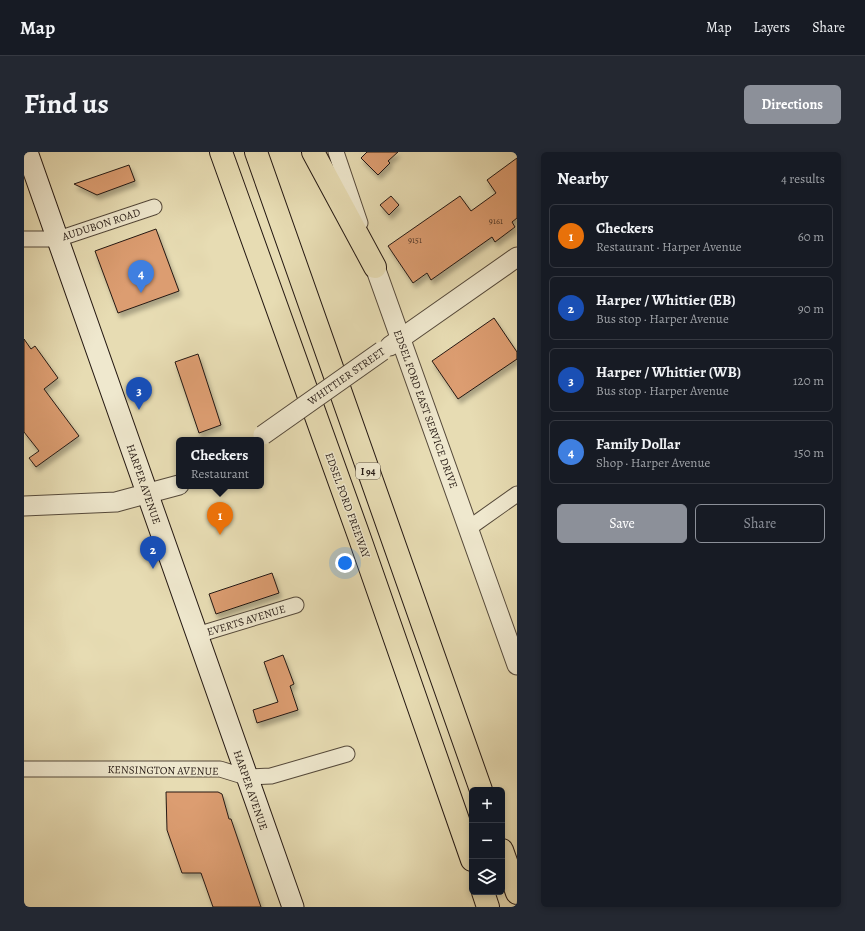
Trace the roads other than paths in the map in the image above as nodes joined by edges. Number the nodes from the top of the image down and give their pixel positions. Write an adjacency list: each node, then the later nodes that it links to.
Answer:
1 (27, 152): 8 (main road, HARPER AVENUE)
2 (221, 152): 25 (highway, EDSEL FORD FREEWAY / I 94)
3 (256, 152): 24 (highway, I 94)
4 (313, 152): 10 (highway)
5 (336, 152): 10 (street, EDSEL FORD EAST SERVICE DRIVE)
6 (154, 207): 8 (street, AUDUBON ROAD)
7 (24, 239): 8 (street, AUDUBON ROAD)
8 (58, 239): 14 (main road, HARPER AVENUE)
9 (517, 257): 11 (street, WHITTIER STREET)
10 (375, 267): 11 (street, EDSEL FORD EAST SERVICE DRIVE)
11 (400, 339): 12 (street, WHITTIER STREET, bridge); 17 (street, EDSEL FORD EAST SERVICE DRIVE)
12 (259, 437)
13 (176, 486): 14 (street)
14 (148, 493): 16 (street); 19 (main road, HARPER AVENUE)
15 (517, 494): 17 (street)
16 (24, 506)
17 (469, 528): 20 (street, EDSEL FORD EAST SERVICE DRIVE)
18 (296, 605): 19 (street, EVERTS AVENUE)
19 (197, 635): 23 (main road, HARPER AVENUE)
20 (517, 664)
21 (347, 754): 23 (street, KENSINGTON AVENUE)
22 (24, 769): 23 (street, KENSINGTON AVENUE)
23 (246, 776): 29 (main road, HARPER AVENUE)
24 (480, 787)
25 (472, 859)
26 (505, 859): 27 (highway)
27 (517, 893)
28 (484, 895): 30 (highway)
29 (293, 907)
30 (488, 907)

